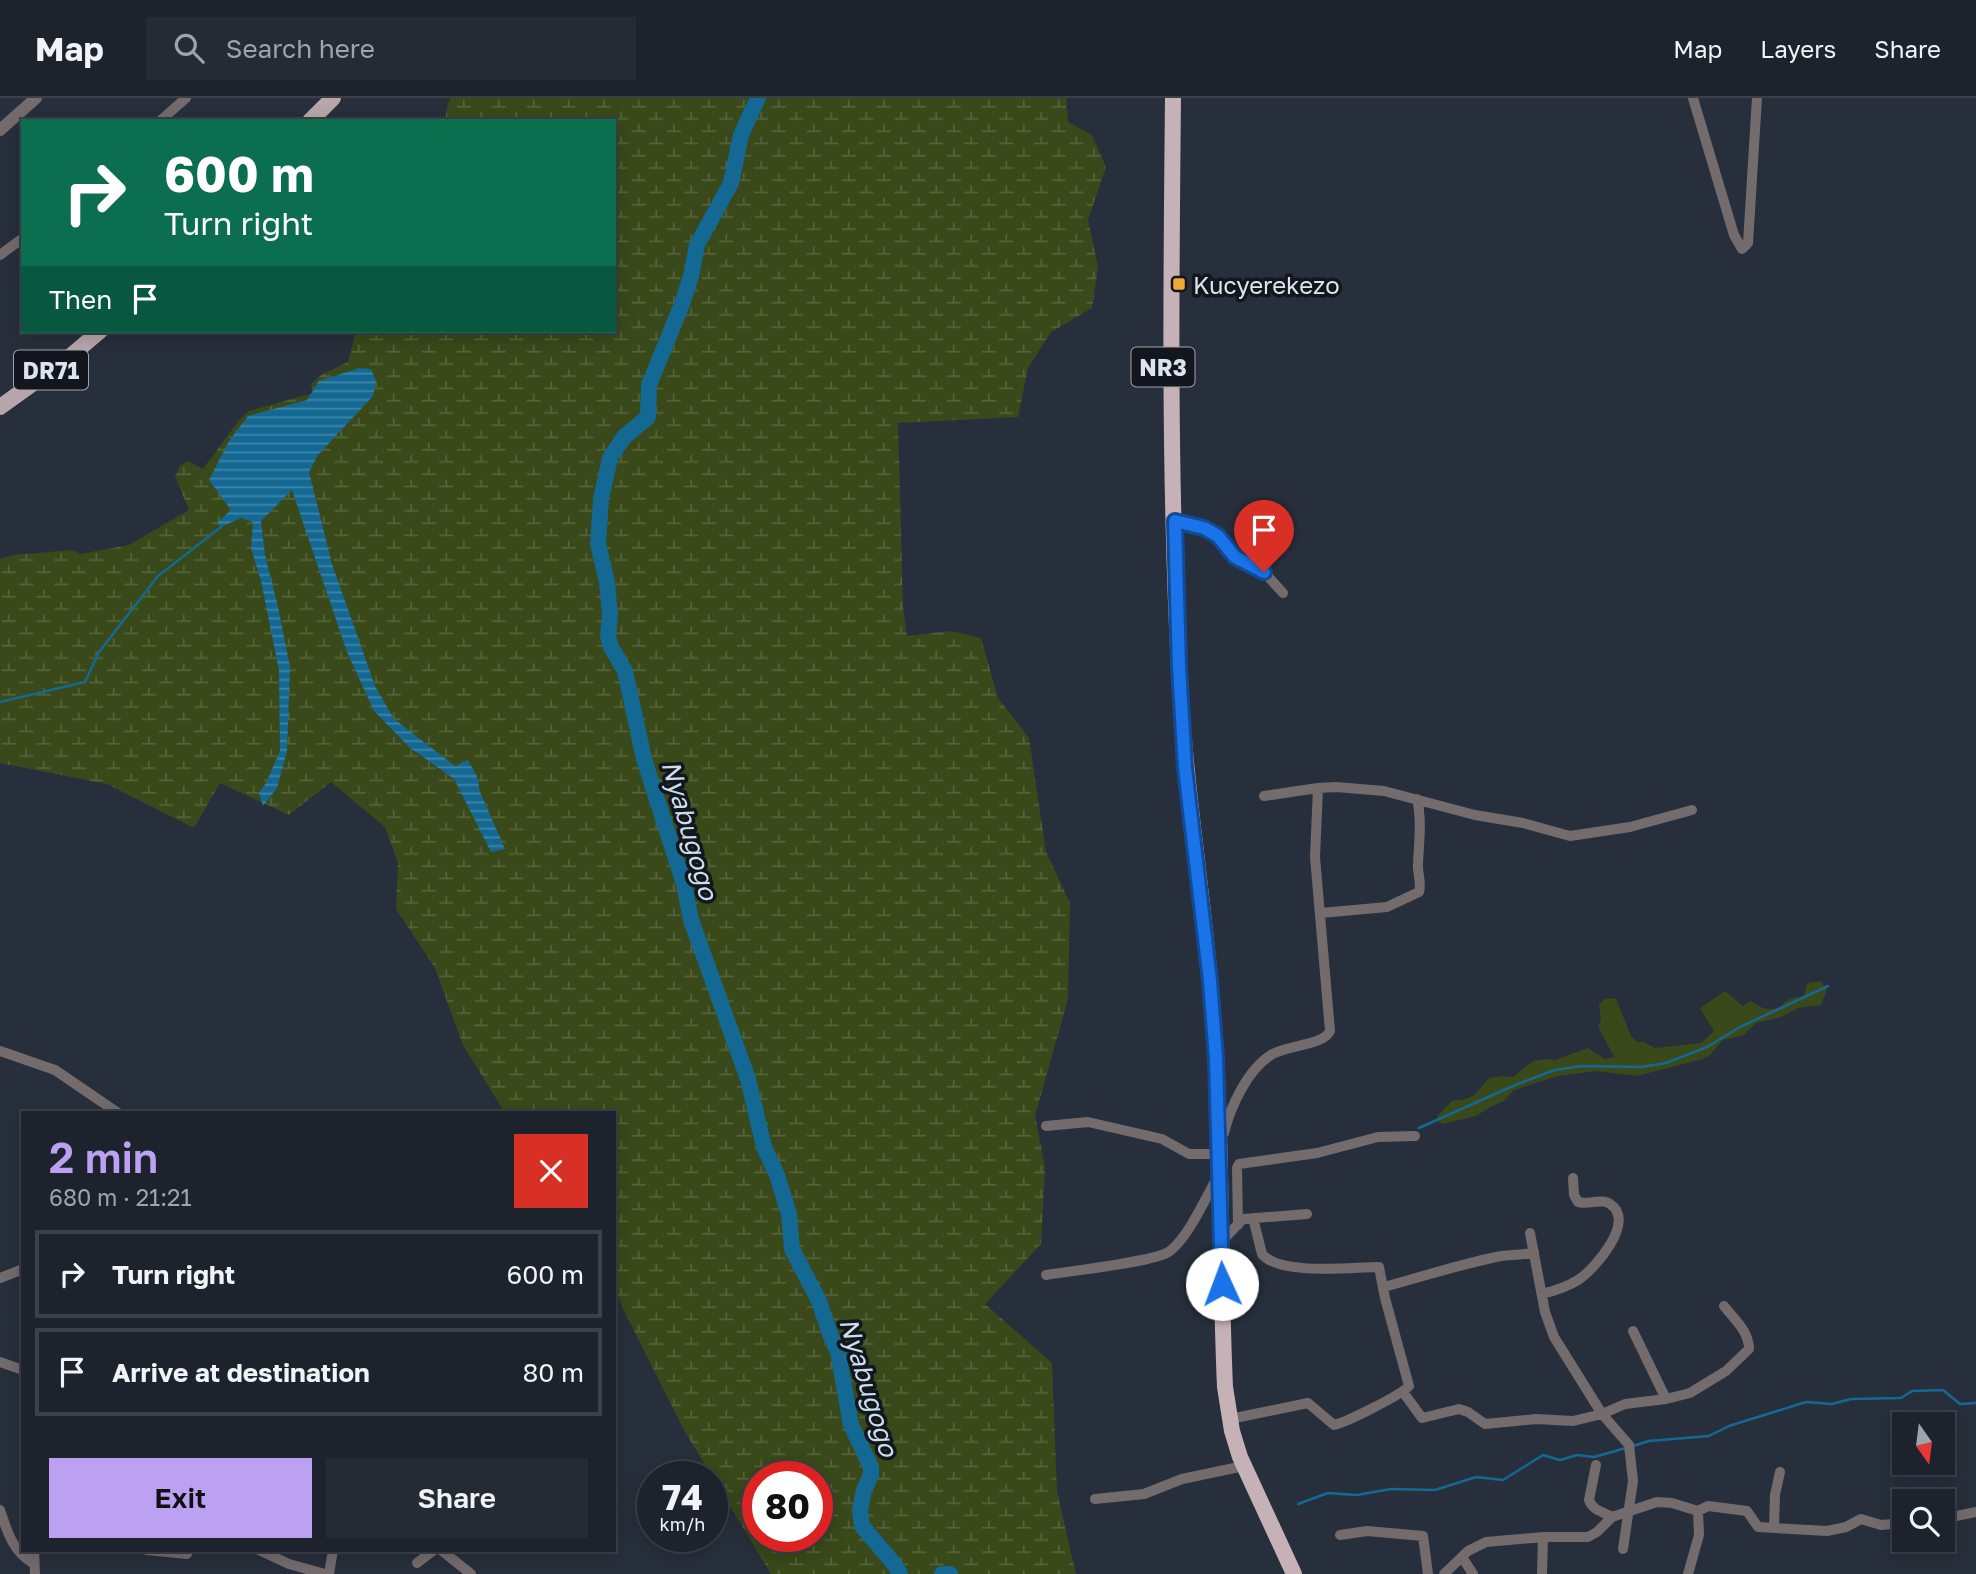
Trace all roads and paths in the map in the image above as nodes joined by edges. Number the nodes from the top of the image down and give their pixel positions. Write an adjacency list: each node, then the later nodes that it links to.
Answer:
1 (36, 98): 10 (street)
2 (186, 98): 8 (street)
3 (333, 98): 9 (main road)
4 (1165, 98): 17 (highway, NR3)
5 (1173, 98): 15 (highway, NR3)
6 (1693, 98): 7 (street)
7 (1757, 98)
8 (162, 119)
9 (312, 119)
10 (0, 130)
11 (21, 239): 12 (street)
12 (0, 255)
13 (98, 333): 14 (main road, DR71)
14 (0, 407)
15 (1175, 521): 16 (street); 17 (highway, NR3)
16 (1283, 593)
17 (1178, 636): 27 (highway, NR3)
18 (1318, 788): 19 (street); 20 (street); 22 (street)
19 (1264, 796)
20 (1417, 799): 21 (street); 22 (street)
21 (1692, 810)
22 (1321, 913): 27 (street)
23 (0, 1051): 24 (street)
24 (115, 1111)
25 (1046, 1126): 27 (street)
26 (1415, 1136): 32 (street)
27 (1218, 1154): 28 (highway, NR3)
28 (1219, 1174): 34 (highway, NR3); 37 (street)
29 (1573, 1178): 40 (street)
30 (1307, 1214): 31 (street)
31 (1253, 1218): 32 (street); 39 (street)
32 (1238, 1225): 34 (street)
33 (1530, 1233): 35 (street)
34 (1221, 1242): 48 (highway, NR3)
35 (1534, 1252): 39 (street); 40 (street)
36 (21, 1270): 38 (street)
37 (1046, 1275)
38 (0, 1278)
39 (1384, 1287): 45 (street)
40 (1542, 1294): 47 (street)
41 (1724, 1307): 46 (street)
42 (1633, 1331): 46 (street)
43 (0, 1363): 44 (street)
44 (21, 1369)
45 (1404, 1392): 47 (street); 48 (street)
46 (1665, 1399): 47 (street)
47 (1602, 1414): 55 (street)
48 (1230, 1419): 50 (highway, NR3)
49 (1596, 1465): 58 (street)
50 (1244, 1466): 52 (street); 75 (highway, NR3)
51 (1780, 1472): 60 (street)
52 (1095, 1499)
53 (0, 1510): 72 (street)
54 (1698, 1511): 55 (street); 60 (street); 80 (street)
55 (1628, 1512): 58 (street); 63 (street)
56 (1976, 1512): 57 (street)
57 (1955, 1516)
58 (1612, 1517): 62 (street)
59 (1892, 1524): 60 (street)
60 (1774, 1527)
61 (1340, 1535): 76 (street)
62 (1543, 1537): 70 (street); 79 (street)
63 (1623, 1549)
64 (167, 1552): 69 (street)
65 (263, 1552): 73 (street)
66 (332, 1552): 73 (street)
67 (431, 1552): 71 (street)
68 (444, 1552): 74 (street)
69 (187, 1554)
70 (1462, 1557): 77 (street); 78 (street)
71 (417, 1563)
72 (34, 1569)
73 (327, 1574)
74 (471, 1574)
75 (1294, 1574)
76 (1429, 1574)
77 (1444, 1574)
78 (1473, 1574)
79 (1542, 1574)
80 (1688, 1574)

